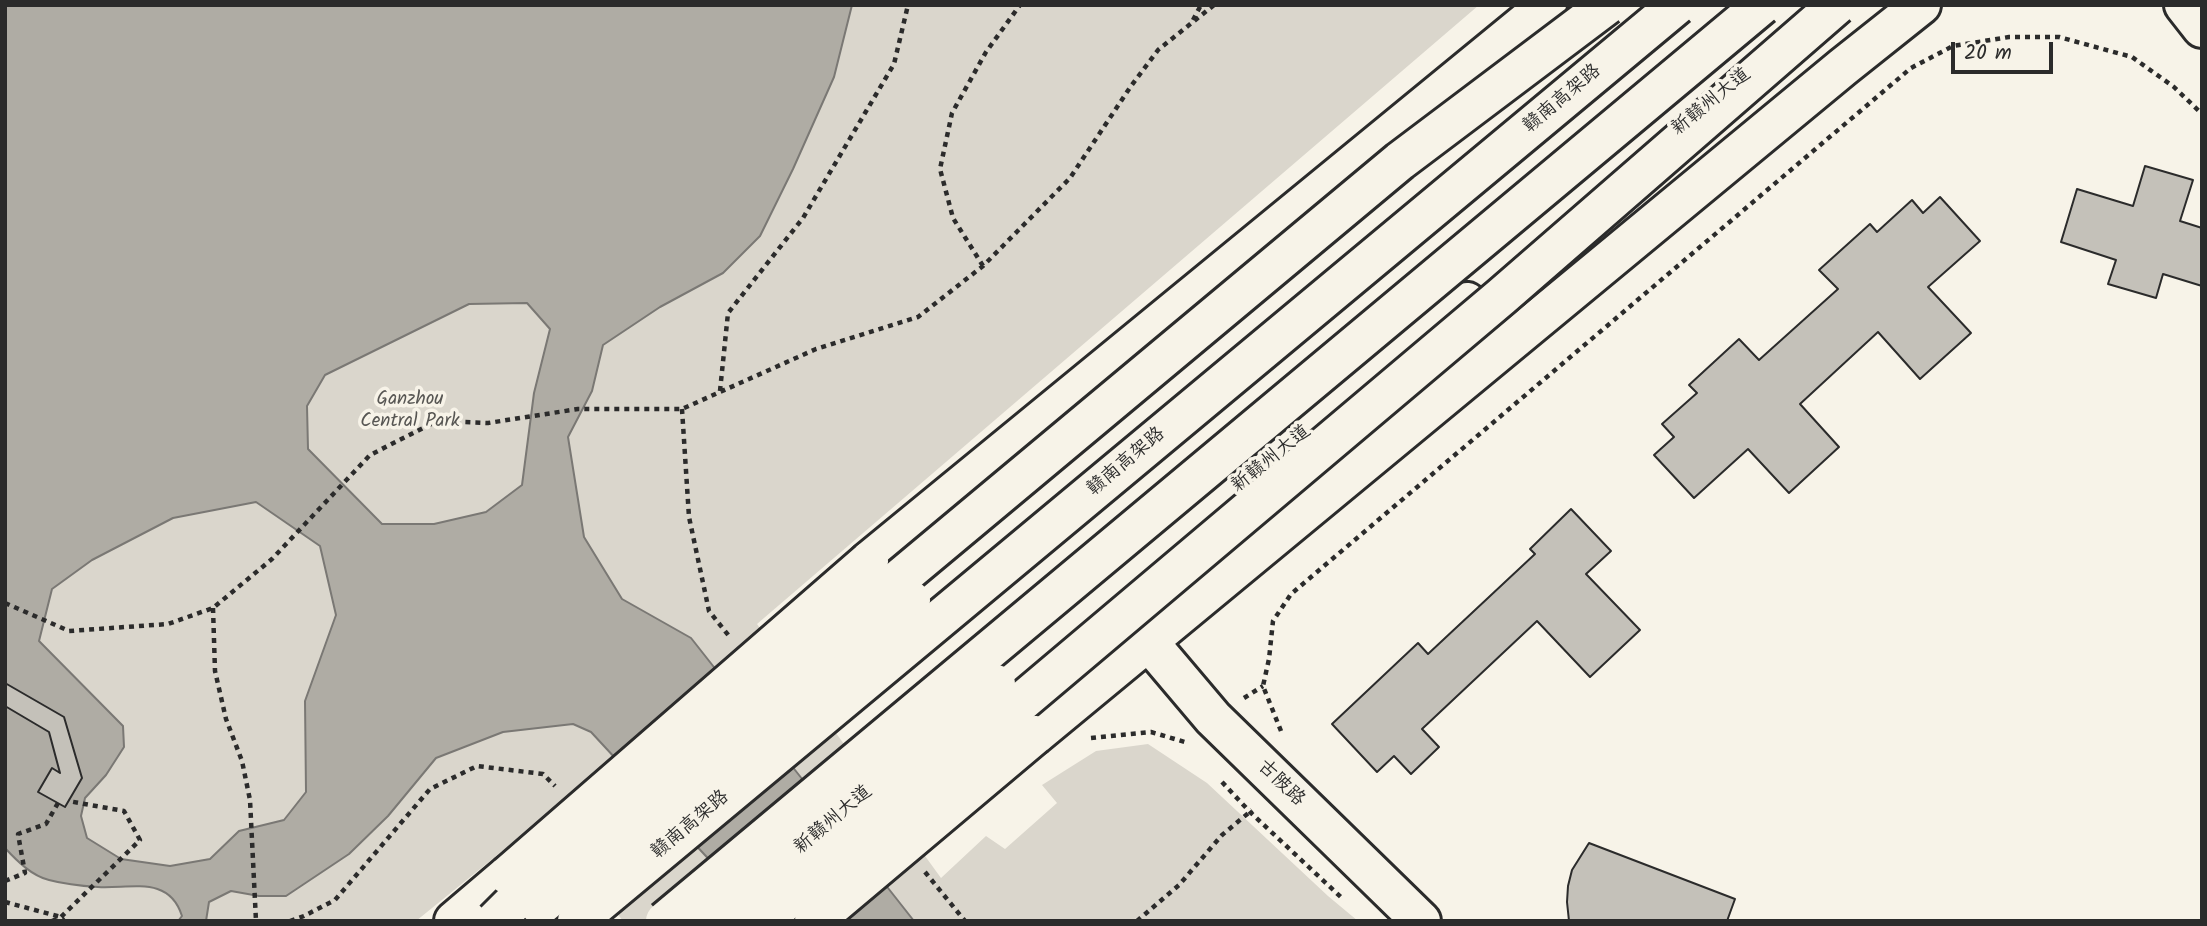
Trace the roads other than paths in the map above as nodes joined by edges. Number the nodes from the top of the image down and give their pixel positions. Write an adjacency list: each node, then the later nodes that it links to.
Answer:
1 (1547, 5): 12 (main road, bridge)
2 (1607, 5): 13 (main road, bridge)
3 (1626, 5): 11 (main road, bridge)
4 (1677, 5): 14 (main road, 赣南高架路, bridge)
5 (1762, 5): 15 (main road, bridge)
6 (1835, 5): 16 (main road, 新赣州大道, bridge); 17 (main road, bridge)
7 (1921, 5): 10 (main road)
8 (2184, 5): 9 (main road)
9 (2202, 27)
10 (1147, 640): 18 (main road, bridge); 19 (main road, 古陂路)
11 (531, 913)
12 (454, 921)
13 (495, 921)
14 (577, 921)
15 (665, 921)
16 (715, 921)
17 (762, 921)
18 (814, 921)
19 (1421, 921)

